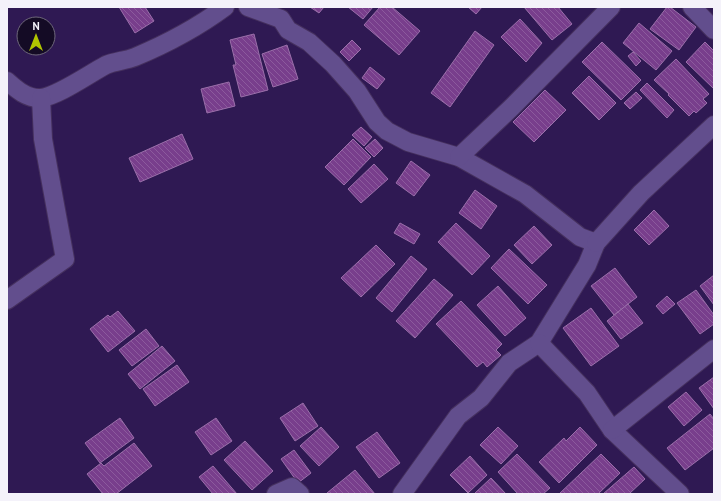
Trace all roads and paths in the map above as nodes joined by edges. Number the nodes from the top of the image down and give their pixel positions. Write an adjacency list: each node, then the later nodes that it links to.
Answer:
1 (225, 7): 8 (street)
2 (248, 7): 5 (street)
3 (611, 7): 10 (street)
4 (692, 7): 6 (street)
5 (284, 13): 10 (street)
6 (714, 30)
7 (7, 81): 8 (street)
8 (41, 98): 12 (street)
9 (714, 125): 11 (street)
10 (458, 157): 11 (street)
11 (596, 244): 13 (street)
12 (7, 300)
13 (538, 343): 15 (street); 18 (street)
14 (714, 349): 15 (street)
15 (612, 430): 19 (street)
16 (276, 494): 17 (street)
17 (300, 494)
18 (402, 494)
19 (680, 494)

